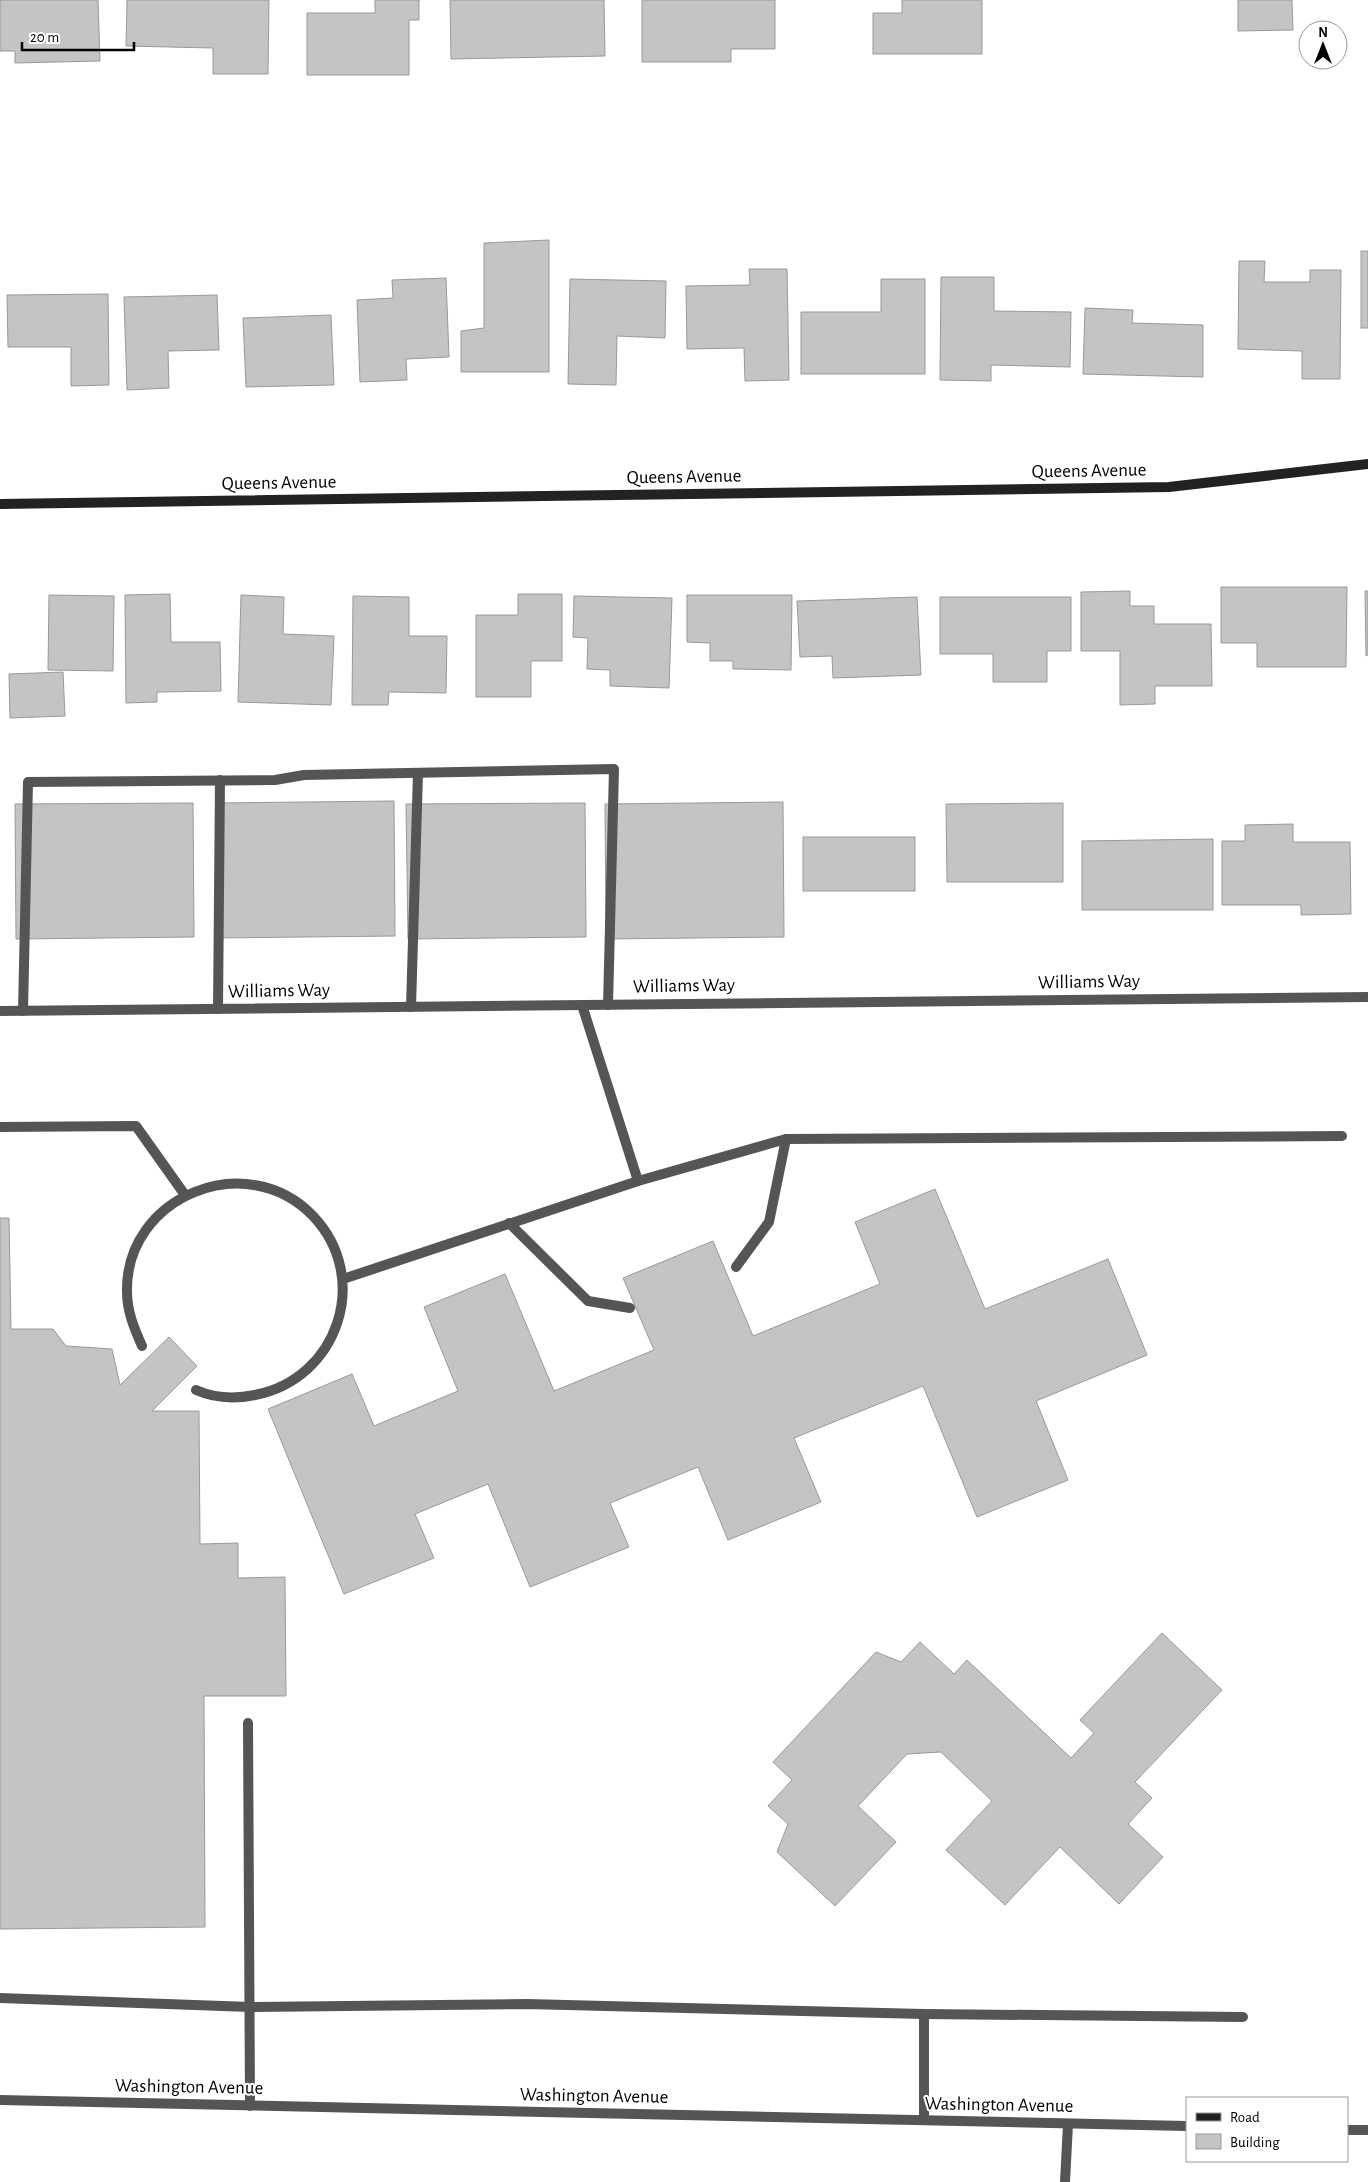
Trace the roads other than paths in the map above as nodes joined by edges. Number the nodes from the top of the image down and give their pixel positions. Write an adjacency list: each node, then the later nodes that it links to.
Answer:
1 (1368, 464): 2 (main road, Queens Avenue)
2 (0, 504)
3 (418, 773): 4 (street); 6 (street); 8 (street)
4 (220, 780): 9 (street); 11 (street)
5 (1368, 997): 6 (street, Williams Way)
6 (608, 1004): 7 (street, Williams Way)
7 (582, 1005): 8 (street, Williams Way); 15 (street)
8 (411, 1007): 9 (street, Williams Way)
9 (218, 1009): 11 (street, Williams Way)
10 (0, 1011): 11 (street, Williams Way)
11 (23, 1011)
12 (0, 1127): 16 (street)
13 (1342, 1136): 14 (street)
14 (786, 1139): 15 (street); 18 (street)
15 (638, 1181): 17 (street)
16 (185, 1195): 19 (street); 21 (street)
17 (509, 1223): 19 (street); 20 (street)
18 (736, 1267)
19 (343, 1279): 22 (street)
20 (630, 1308)
21 (142, 1346)
22 (196, 1390)
23 (248, 1723): 25 (street)
24 (0, 1998): 25 (street)
25 (250, 2007): 26 (street); 29 (street)
26 (924, 2014): 27 (street); 30 (street)
27 (1243, 2017)
28 (0, 2100): 29 (street, Washington Avenue)
29 (250, 2106): 30 (street, Washington Avenue)
30 (924, 2120): 31 (street, Washington Avenue)
31 (1068, 2124): 32 (street, Washington Avenue); 35 (street)
32 (1186, 2126)
33 (1348, 2130): 34 (street)
34 (1368, 2130)
35 (1065, 2182)

